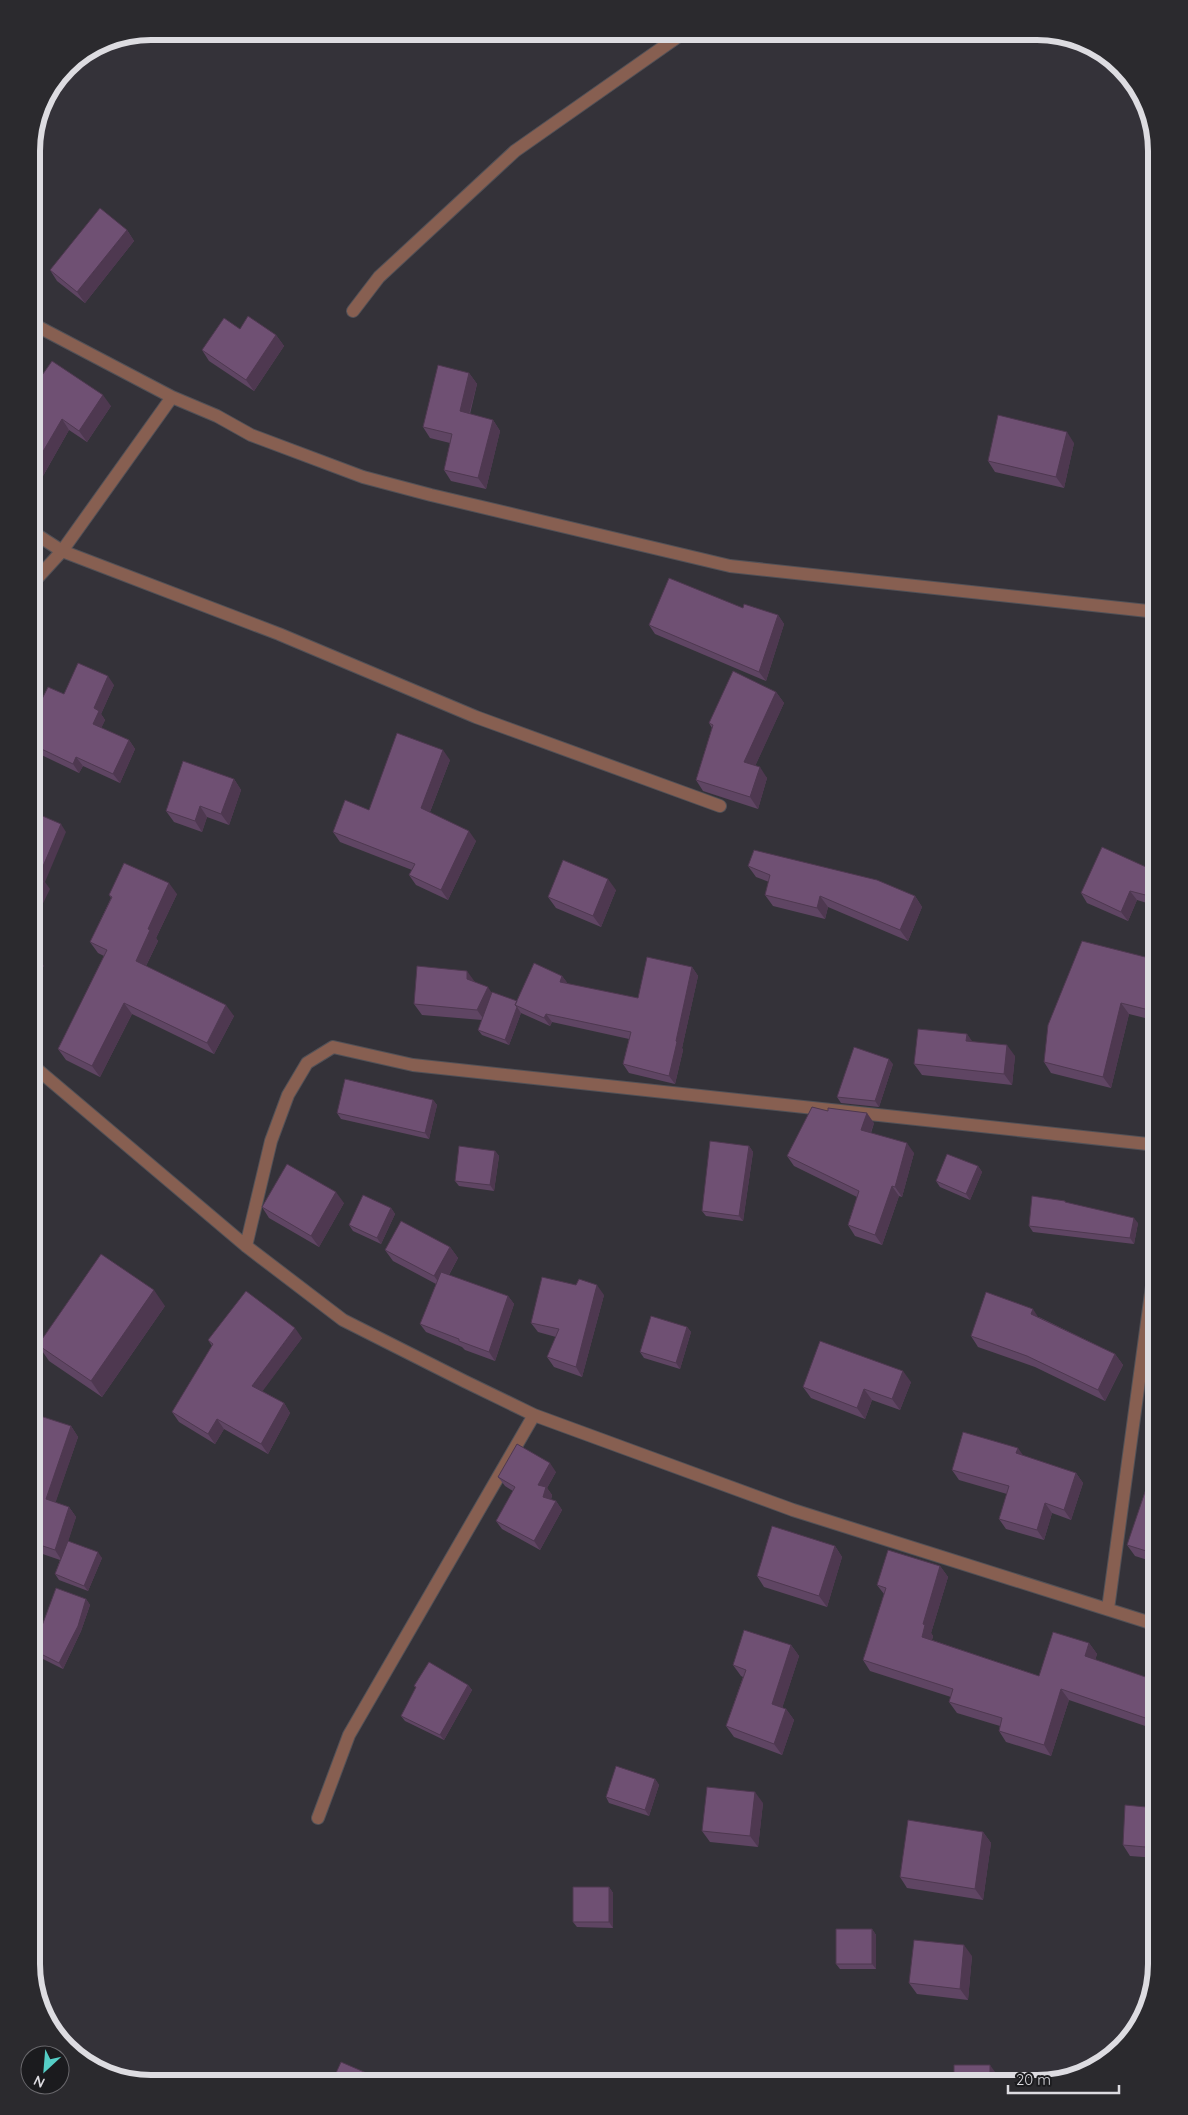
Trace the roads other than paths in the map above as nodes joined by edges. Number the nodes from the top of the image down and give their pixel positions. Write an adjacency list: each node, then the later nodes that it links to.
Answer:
1 (673, 40): 2 (street)
2 (353, 311)
3 (40, 327): 4 (street)
4 (172, 397): 6 (street); 8 (street)
5 (40, 536): 6 (street)
6 (62, 551): 7 (street); 9 (street)
7 (40, 575)
8 (1148, 611)
9 (720, 806)
10 (40, 1072): 12 (street)
11 (1148, 1144): 12 (street)
12 (246, 1246): 14 (street)
13 (1148, 1315): 15 (street)
14 (534, 1415): 15 (street); 17 (street)
15 (1108, 1608): 16 (street)
16 (1148, 1622)
17 (318, 1818)

